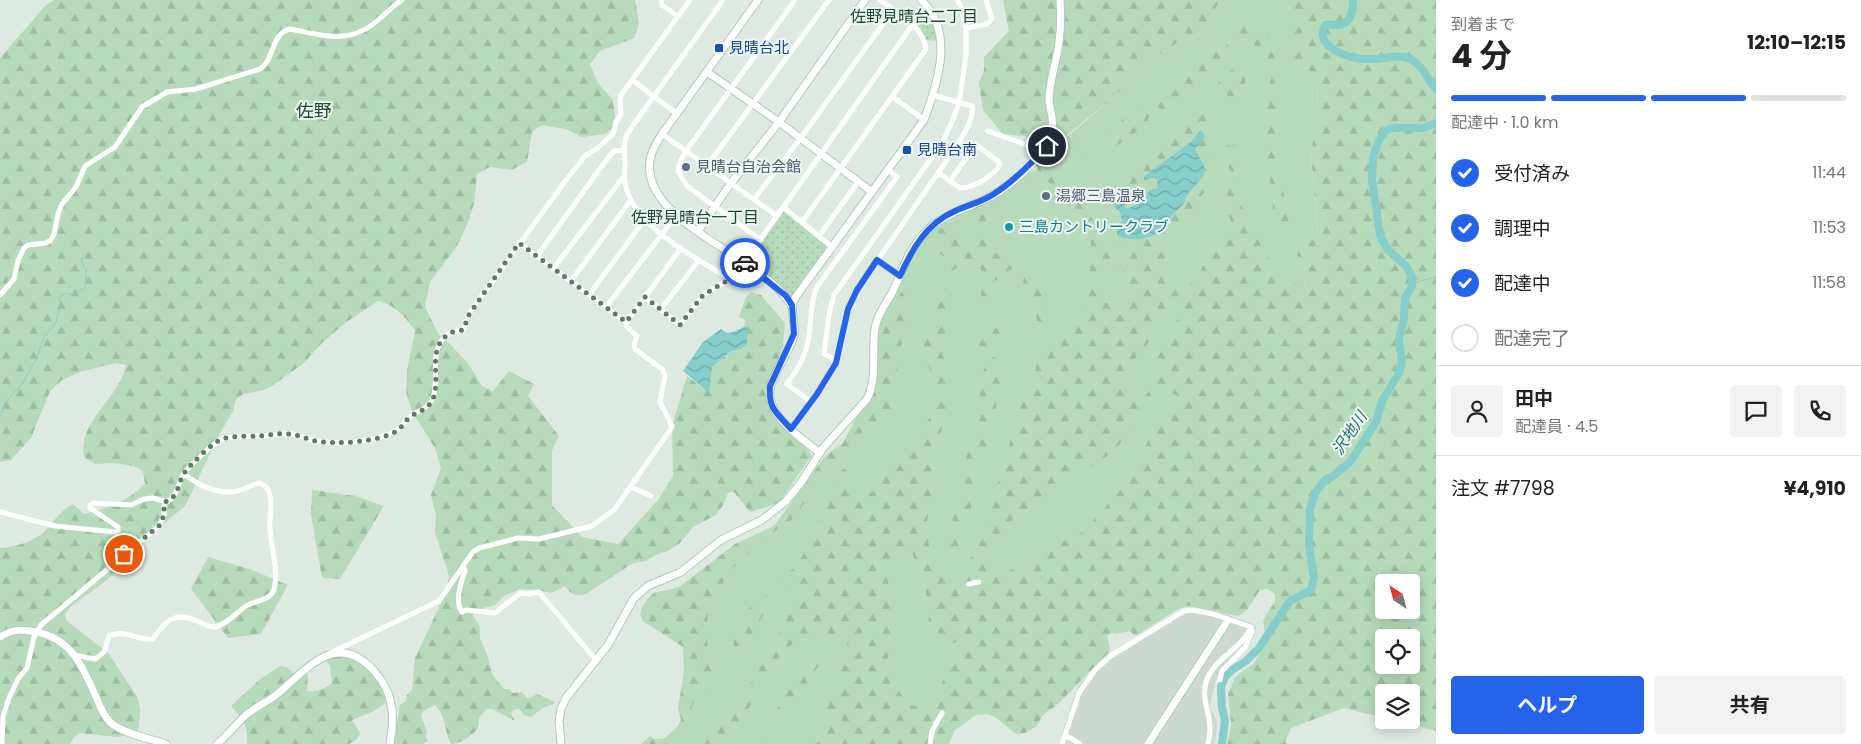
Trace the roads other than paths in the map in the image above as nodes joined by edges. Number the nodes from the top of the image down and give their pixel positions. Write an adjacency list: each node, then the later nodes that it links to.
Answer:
1 (402, 0): 68 (street)
2 (661, 0): 15 (street)
3 (690, 0): 15 (street)
4 (723, 0): 22 (street)
5 (758, 0): 18 (street)
6 (795, 0): 20 (street)
7 (829, 0): 25 (street)
8 (865, 0): 28 (street)
9 (880, 0): 14 (street)
10 (921, 0): 21 (street)
11 (957, 0): 17 (street)
12 (986, 0): 17 (street)
13 (1060, 0): 32 (street)
14 (893, 10): 16 (street); 31 (street)
15 (678, 16): 19 (street)
16 (913, 24): 23 (street); 35 (street)
17 (966, 28): 24 (street)
18 (707, 72): 20 (street); 26 (street)
19 (632, 80): 22 (street); 57 (street)
20 (731, 89): 25 (street); 34 (street)
21 (933, 95): 24 (street); 27 (street)
22 (653, 97): 26 (street); 33 (street)
23 (893, 97): 27 (street); 37 (street)
24 (959, 103): 39 (street); 75 (street)
25 (753, 104): 28 (street); 36 (street)
26 (676, 113): 30 (street)
27 (924, 120): 38 (street)
28 (779, 122): 31 (street); 43 (street)
29 (988, 131): 32 (street)
30 (662, 134): 34 (street); 49 (street)
31 (800, 139): 35 (street); 45 (street)
32 (1047, 146): 65 (street)
33 (625, 150): 40 (street); 60 (street)
34 (686, 151): 36 (street); 47 (street)
35 (821, 154): 37 (street); 48 (street)
36 (707, 166): 43 (street)
37 (840, 168): 42 (street); 52 (street)
38 (887, 170): 44 (street); 76 (street)
39 (939, 173): 41 (street); 62 (street)
40 (624, 176): 46 (street); 64 (street)
41 (950, 181): 41 (street)
42 (858, 182): 44 (street); 55 (street)
43 (731, 183): 45 (street); 47 (street)
44 (872, 192): 59 (street)
45 (754, 199): 50 (street)
46 (631, 200): 51 (street); 67 (street)
47 (716, 207): 53 (street); 56 (street)
48 (783, 207): 50 (street); 52 (street)
49 (676, 216): 53 (street); 54 (street)
50 (777, 216): 56 (street)
51 (645, 219): 54 (street); 69 (street)
52 (802, 222): 55 (street)
53 (698, 232): 63 (street)
54 (662, 234): 58 (street); 72 (street)
55 (818, 236): 59 (street)
56 (761, 240): 63 (street)
57 (519, 243): 60 (street); 79 (street)
58 (681, 248): 61 (street); 70 (street)
59 (833, 248): 71 (street)
60 (537, 256): 64 (street)
61 (699, 260): 66 (street); 73 (street)
62 (877, 260): 65 (street); 75 (street)
63 (745, 263): 66 (street); 71 (street)
64 (553, 269): 67 (street)
65 (900, 276): 78 (street)
66 (730, 279): 73 (street)
67 (571, 281): 69 (street)
68 (0, 295)
69 (589, 295): 72 (street)
70 (645, 297): 73 (street); 74 (street)
71 (792, 305): 77 (street)
72 (606, 308): 74 (street)
73 (661, 309)
74 (626, 322): 80 (street)
75 (837, 360): 76 (street)
76 (811, 402): 77 (street)
77 (791, 429): 78 (street)
78 (820, 453): 93 (street)
79 (184, 474): 82 (street); 91 (street)
80 (631, 487): 81 (street); 84 (street)
81 (651, 496)
82 (164, 502): 83 (street); 89 (street)
83 (0, 512)
84 (462, 566): 92 (street); 93 (street)
85 (979, 582): 86 (street)
86 (968, 584)
87 (1228, 620): 88 (street); 96 (street); 105 (street)
88 (1251, 627): 94 (street); 106 (street)
89 (37, 632): 90 (street); 91 (street); 97 (street)
90 (0, 637)
91 (74, 655): 98 (street)
92 (325, 656): 99 (street); 100 (street)
93 (596, 660): 101 (street)
94 (1220, 680)
95 (942, 713): 102 (street)
96 (1065, 735): 103 (street); 104 (street)
97 (2, 744)
98 (166, 744)
99 (218, 744)
100 (390, 744)
101 (561, 744)
102 (930, 744)
103 (1062, 744)
104 (1080, 744)
105 (1148, 744)
106 (1208, 744)

